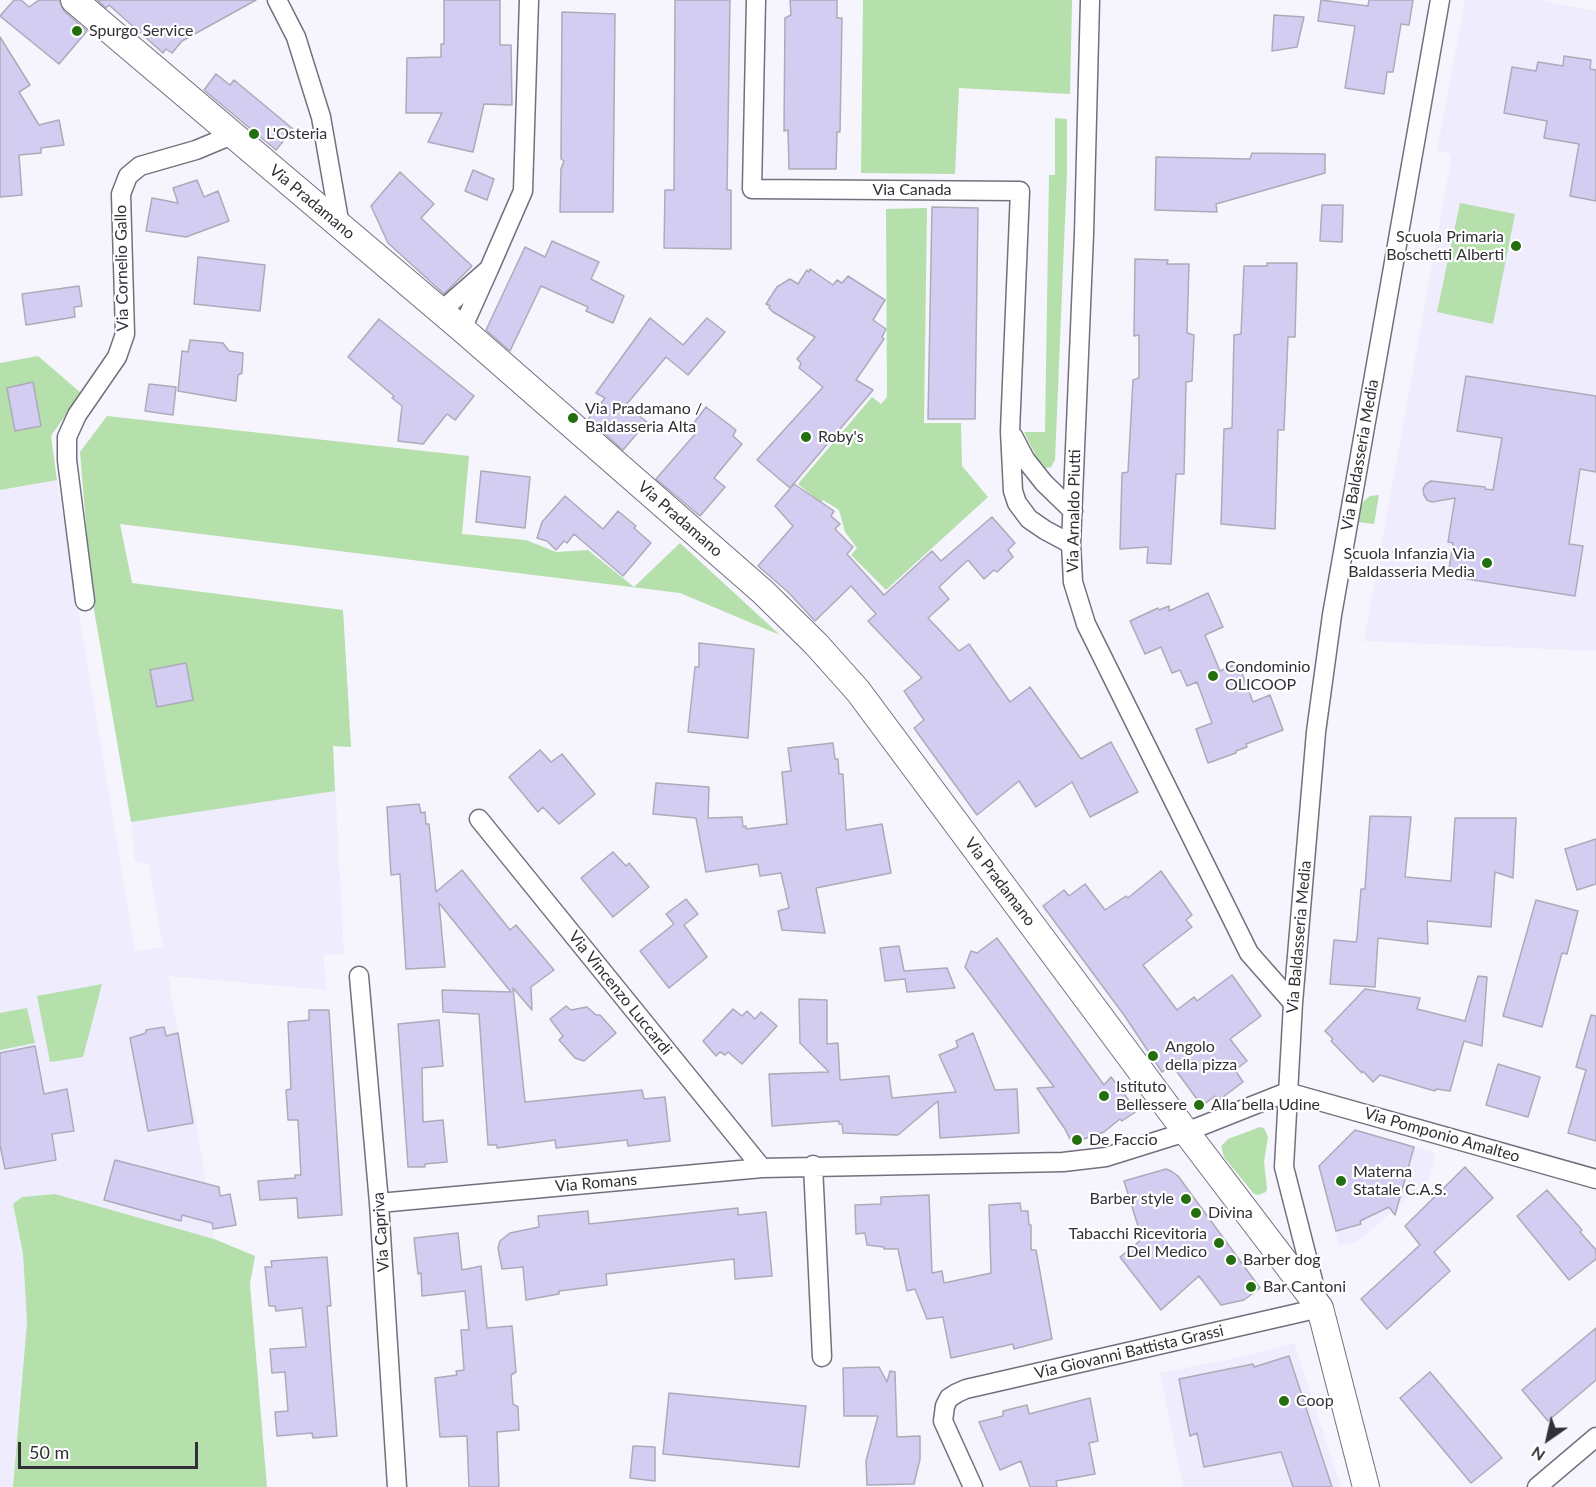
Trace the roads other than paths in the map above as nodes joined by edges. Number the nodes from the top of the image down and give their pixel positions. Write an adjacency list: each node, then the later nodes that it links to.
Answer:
1 (74, 0): 7 (street, Via Pradamano)
2 (277, 0): 8 (street)
3 (529, 0): 9 (street)
4 (756, 0): 12 (street, Via Canada)
5 (1090, 0): 13 (street, Via Arnaldo Piutti)
6 (1440, 0): 18 (street, Via Baldasseria Media)
7 (232, 135): 8 (street, Via Pradamano); 15 (street, Via Cornelio Gallo)
8 (340, 225): 10 (street, Via Pradamano)
9 (489, 269): 10 (street); 11 (street)
10 (441, 311): 11 (street, Via Pradamano)
11 (462, 329): 20 (street, Via Pradamano)
12 (1010, 432): 13 (street); 14 (street, Via Canada)
13 (1073, 511): 14 (street, Via Arnaldo Piutti)
14 (1071, 544): 18 (street, Via Arnaldo Piutti)
15 (85, 601)
16 (478, 819): 22 (street, Via Vincenzo Luccardi)
17 (359, 976): 24 (street, Via Capriva)
18 (1293, 1003): 19 (street, Via Baldasseria Media)
19 (1287, 1092): 20 (street, Via Romans); 23 (street, Via Pomponio Amalteo); 25 (street, Via Baldasseria Media)
20 (1186, 1132): 21 (street, Via Romans); 25 (street, Via Pradamano)
21 (813, 1165): 22 (street, Via Romans); 26 (street)
22 (762, 1168): 24 (street, Via Romans)
23 (1596, 1179)
24 (379, 1203): 28 (street, Via Capriva)
25 (1320, 1308): 29 (street, Via Giovanni Battista Grassi); 30 (street)
26 (822, 1357)
27 (1596, 1437): 31 (street)
28 (397, 1487)
29 (973, 1487)
30 (1366, 1487)
31 (1537, 1487)

